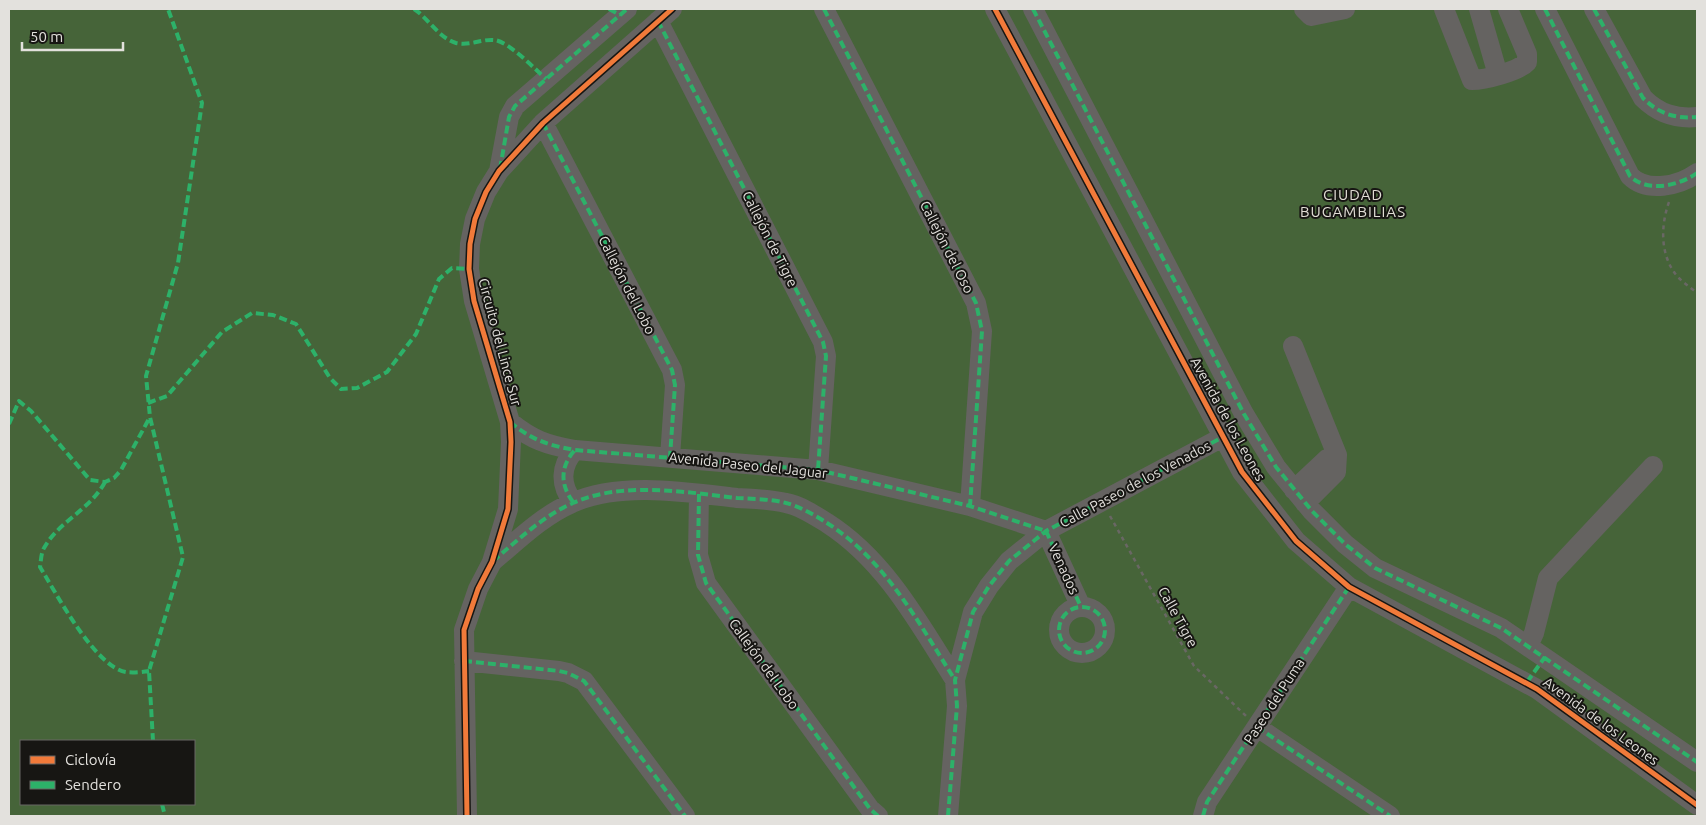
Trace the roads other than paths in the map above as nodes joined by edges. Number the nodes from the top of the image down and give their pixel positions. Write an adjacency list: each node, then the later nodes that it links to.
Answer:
1 (824, 9): 28 (street, Callejón del Oso)
2 (995, 9): 20 (street, Avenida de los Leones)
3 (1033, 9): 26 (street, Avenida de los Leones)
4 (1304, 9): 5 (street)
5 (1345, 9)
6 (1444, 9): 13 (street)
7 (1479, 9): 13 (street)
8 (1508, 9): 13 (street)
9 (1545, 9): 17 (street)
10 (1594, 9): 14 (street)
11 (619, 11): 16 (street)
12 (665, 15): 15 (street); 24 (street, Callejón de Tigre)
13 (1498, 75)
14 (1697, 117)
15 (543, 123): 16 (street); 22 (street, Callejón del Lobo)
16 (499, 172): 19 (street, Circuito del Lince Sur)
17 (1690, 178)
18 (1293, 346): 26 (street)
19 (510, 422): 21 (street, Avenida Paseo del Jaguar); 30 (street, Circuito del Lince Sur)
20 (1223, 437): 29 (street, Calle Paseo de los Venados); 31 (street, Avenida de los Leones)
21 (575, 450): 22 (street, Avenida Paseo del Jaguar); 27 (street)
22 (670, 457): 24 (street, Avenida Paseo del Jaguar)
23 (1653, 466): 33 (street)
24 (818, 470): 28 (street, Avenida Paseo del Jaguar)
25 (699, 494): 27 (street); 36 (street); 43 (street, Callejón del Lobo)
26 (1299, 496): 33 (street, Avenida de los Leones)
27 (573, 502): 30 (street)
28 (970, 506): 29 (street, Avenida Paseo del Jaguar)
29 (1046, 531): 32 (street, Venados); 36 (street, Calle Paseo de los Venados)
30 (492, 562): 35 (street, Circuito del Lince Sur)
31 (1350, 587): 37 (street, Avenida de los Leones); 38 (street, Paseo del Puma)
32 (1081, 607)
33 (1528, 646): 34 (street, Avenida de los Leones)
34 (1545, 657): 37 (street); 39 (street, Avenida de los Leones)
35 (464, 661): 41 (street, Circuito del Lince Sur); 42 (street)
36 (955, 680): 44 (street)
37 (1527, 682): 40 (street, Avenida de los Leones)
38 (1257, 727): 45 (street, Paseo del Puma); 46 (street)
39 (1697, 762)
40 (1697, 805)
41 (467, 816)
42 (684, 816)
43 (878, 816)
44 (948, 816)
45 (1203, 816)
46 (1390, 816)

